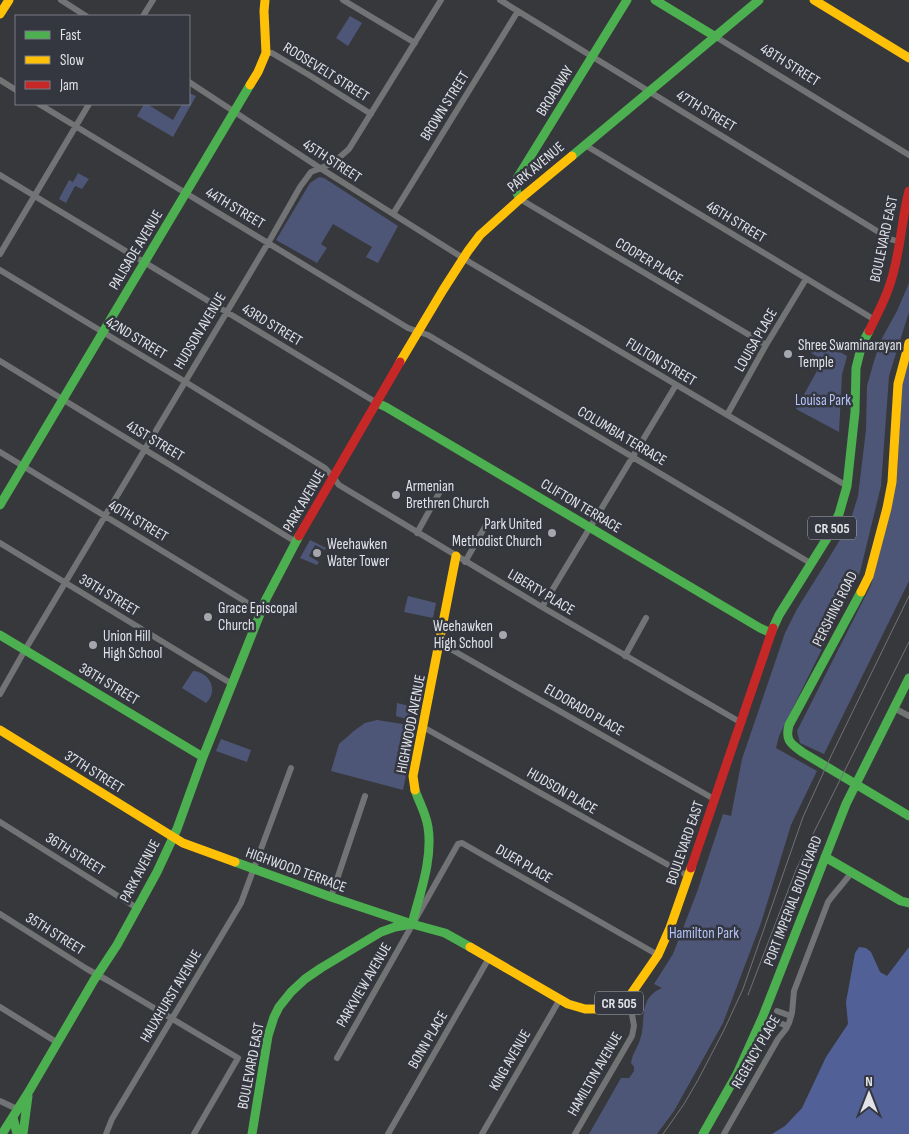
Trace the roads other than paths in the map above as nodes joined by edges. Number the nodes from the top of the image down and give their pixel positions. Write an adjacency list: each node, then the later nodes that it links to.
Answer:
1 (9, 0): 13 (main road)
2 (61, 0): 14 (street)
3 (153, 0): 15 (street)
4 (265, 0): 18 (main road, PALISADE AVENUE)
5 (343, 0): 17 (street)
6 (441, 0): 17 (street, HUDSON AVENUE)
7 (500, 0): 12 (street, 47TH STREET)
8 (627, 0): 19 (main road, BROADWAY)
9 (655, 0): 16 (main road, 48TH STREET)
10 (758, 0): 16 (main road, PARK AVENUE)
11 (814, 0): 20 (main road)
12 (518, 11): 19 (street, 47TH STREET); 39 (street, BROWN STREET)
13 (0, 14)
14 (84, 15)
15 (144, 15)
16 (716, 36): 24 (main road, PARK AVENUE); 31 (street, 48TH STREET)
17 (415, 43): 28 (street, HUDSON AVENUE)
18 (266, 53): 27 (main road, PALISADE AVENUE); 28 (street, ROOSEVELT STREET)
19 (592, 57): 24 (street, 47TH STREET); 37 (main road, BROADWAY)
20 (909, 58)
21 (0, 80): 23 (street)
22 (190, 83): 27 (street, 45TH STREET)
23 (15, 89)
24 (649, 91): 30 (main road, PARK AVENUE); 40 (street, 47TH STREET)
25 (41, 105): 29 (street, 44TH STREET)
26 (88, 105): 29 (street)
27 (235, 112): 32 (street, 45TH STREET); 35 (main road, PALISADE AVENUE)
28 (371, 114): 32 (street, HUDSON AVENUE)
29 (76, 126): 35 (street, 44TH STREET); 36 (street)
30 (585, 145): 37 (main road, PARK AVENUE); 46 (street, 46TH STREET)
31 (909, 155)
32 (320, 168): 39 (street, 45TH STREET); 41 (street, HUDSON AVENUE)
33 (0, 175): 36 (street, 43RD STREET)
34 (909, 191): 38 (main road, BOULEVARD EAST / CR 505)
35 (186, 193): 41 (street, 44TH STREET); 44 (main road, PALISADE AVENUE)
36 (34, 196): 42 (street); 44 (street, 43RD STREET)
37 (520, 199): 43 (main road, PARK AVENUE); 52 (street, COOPER PLACE)
38 (907, 210): 40 (main road, BOULEVARD EAST / CR 505)
39 (393, 214): 43 (street, 45TH STREET)
40 (900, 242): 48 (main road, BOULEVARD EAST / CR 505)
41 (268, 243): 47 (street, HUDSON AVENUE); 49 (street, 44TH STREET)
42 (0, 254)
43 (463, 258): 49 (main road, PARK AVENUE); 55 (street, FULTON STREET)
44 (144, 263): 47 (street, 43RD STREET); 50 (main road, PALISADE AVENUE)
45 (0, 270): 50 (street, 42ND STREET)
46 (806, 279): 48 (street, 46TH STREET); 52 (street, LOUISA PLACE)
47 (226, 312): 54 (street, HUDSON AVENUE); 57 (street, 43RD STREET)
48 (875, 320): 65 (main road, BOULEVARD EAST / CR 505)
49 (418, 332): 57 (main road, PARK AVENUE); 61 (street, COLUMBIA TERRACE)
50 (103, 333): 54 (street, 42ND STREET); 56 (main road, PALISADE AVENUE)
51 (909, 342): 97 (main road, PERSHING ROAD)
52 (766, 345): 58 (street, LOUISA PLACE)
53 (0, 361): 56 (street, 41ST STREET)
54 (185, 382): 59 (street, HUDSON AVENUE); 63 (street, 42ND STREET)
55 (676, 385): 58 (street, FULTON STREET); 61 (street)
56 (63, 399): 59 (street, 41ST STREET); 62 (main road, PALISADE AVENUE)
57 (377, 403): 63 (main road, PARK AVENUE); 69 (main road, CLIFTON TERRACE)
58 (727, 415): 65 (street, FULTON STREET)
59 (144, 449): 67 (street, HUDSON AVENUE); 71 (street, 41ST STREET)
60 (0, 452): 62 (street, 40TH STREET)
61 (633, 457): 69 (street); 75 (street, COLUMBIA TERRACE)
62 (23, 465): 66 (main road, PALISADE AVENUE); 67 (street, 40TH STREET)
63 (333, 478): 70 (street, LIBERTY PLACE); 71 (main road, PARK AVENUE)
64 (443, 486): 70 (street)
65 (847, 486): 75 (main road, BOULEVARD EAST / CR 505)
66 (0, 505)
67 (105, 516): 76 (street, HUDSON AVENUE); 78 (street, 40TH STREET)
68 (486, 525): 74 (street)
69 (590, 527): 77 (street); 80 (main road, CLIFTON TERRACE)
70 (417, 533): 73 (street, LIBERTY PLACE)
71 (296, 542): 78 (main road, PARK AVENUE)
72 (0, 543): 76 (street, 39TH STREET)
73 (456, 556): 74 (street, LIBERTY PLACE); 82 (main road, HIGHWOOD AVENUE)
74 (465, 562): 77 (street, LIBERTY PLACE)
75 (812, 564): 80 (main road, BOULEVARD EAST / CR 505)
76 (65, 583): 83 (street, HUDSON AVENUE); 86 (street, 39TH STREET)
77 (542, 607): 84 (street, LIBERTY PLACE)
78 (260, 615): 86 (main road, PARK AVENUE)
79 (646, 618): 84 (street)
80 (770, 633): 90 (main road, BOULEVARD EAST / CR 505)
81 (0, 635): 83 (main road, 38TH STREET)
82 (440, 643): 91 (main road, HIGHWOOD AVENUE); 96 (street, ELDORADO PLACE)
83 (25, 650): 87 (street, HUDSON AVENUE); 93 (main road, 38TH STREET)
84 (625, 656): 90 (street, LIBERTY PLACE)
85 (909, 678): 88 (main road, PORT IMPERIAL BOULEVARD)
86 (232, 684): 93 (main road, PARK AVENUE)
87 (0, 694)
88 (894, 708): 89 (street); 100 (main road, PORT IMPERIAL BOULEVARD)
89 (909, 716)
90 (740, 722): 96 (main road, BOULEVARD EAST / CR 505)
91 (424, 727): 103 (street, HUDSON PLACE); 108 (main road, HIGHWOOD AVENUE)
92 (0, 730): 99 (main road, 37TH STREET / CR 505)
93 (203, 757): 99 (main road, PARK AVENUE)
94 (291, 768): 101 (street, HAUXHURST AVENUE)
95 (365, 796): 104 (street)
96 (714, 800): 103 (main road, BOULEVARD EAST / CR 505)
97 (909, 816)
98 (0, 822): 106 (street, 36TH STREET)
99 (173, 837): 101 (main road, HIGHWOOD TERRACE / CR 505); 106 (main road, PARK AVENUE)
100 (825, 857): 102 (main road); 116 (main road, PORT IMPERIAL BOULEVARD)
101 (254, 869): 104 (main road, HIGHWOOD TERRACE / CR 505); 118 (street, HAUXHURST AVENUE)
102 (851, 873): 105 (main road); 117 (street, REGENCY PLACE)
103 (688, 876): 109 (main road, BOULEVARD EAST / CR 505)
104 (331, 897): 108 (main road, HIGHWOOD TERRACE / CR 505)
105 (909, 904)
106 (137, 908): 111 (main road, PARK AVENUE)
107 (0, 914): 111 (street, 35TH STREET)
108 (412, 924): 109 (street, DUER PLACE); 110 (main road, BOULEVARD EAST / CR 505); 121 (street, PARKVIEW AVENUE); 131 (main road, BOULEVARD EAST)
109 (658, 955): 112 (main road, BOULEVARD EAST / CR 505)
110 (489, 958): 113 (main road, BOULEVARD EAST / CR 505); 132 (street, BONN PLACE)
111 (98, 975): 118 (street, 35TH STREET); 120 (main road, PARK AVENUE)
112 (629, 997): 113 (main road, BOULEVARD EAST / CR 505); 134 (street, HAMILTON AVENUE)
113 (560, 999): 133 (street, KING AVENUE)
114 (0, 1007): 120 (street)
115 (777, 1011): 117 (street)
116 (763, 1016): 119 (street); 135 (main road, PORT IMPERIAL BOULEVARD)
117 (791, 1016): 119 (street, REGENCY PLACE)
118 (172, 1018): 129 (street, HAUXHURST AVENUE); 130 (street, 35TH STREET)
119 (788, 1026): 136 (street, REGENCY PLACE)
120 (58, 1042): 122 (main road, PARK AVENUE)
121 (337, 1058)
122 (28, 1093): 124 (main road, PARK AVENUE); 128 (main road)
123 (0, 1100): 124 (street)
124 (15, 1113): 125 (main road, PARK AVENUE); 126 (main road, PARK AVENUE); 127 (main road)
125 (2, 1134)
126 (12, 1134)
127 (17, 1134)
128 (23, 1134)
129 (106, 1134)
130 (194, 1134)
131 (252, 1134)
132 (388, 1134)
133 (482, 1134)
134 (576, 1134)
135 (703, 1134)
136 (724, 1134)

